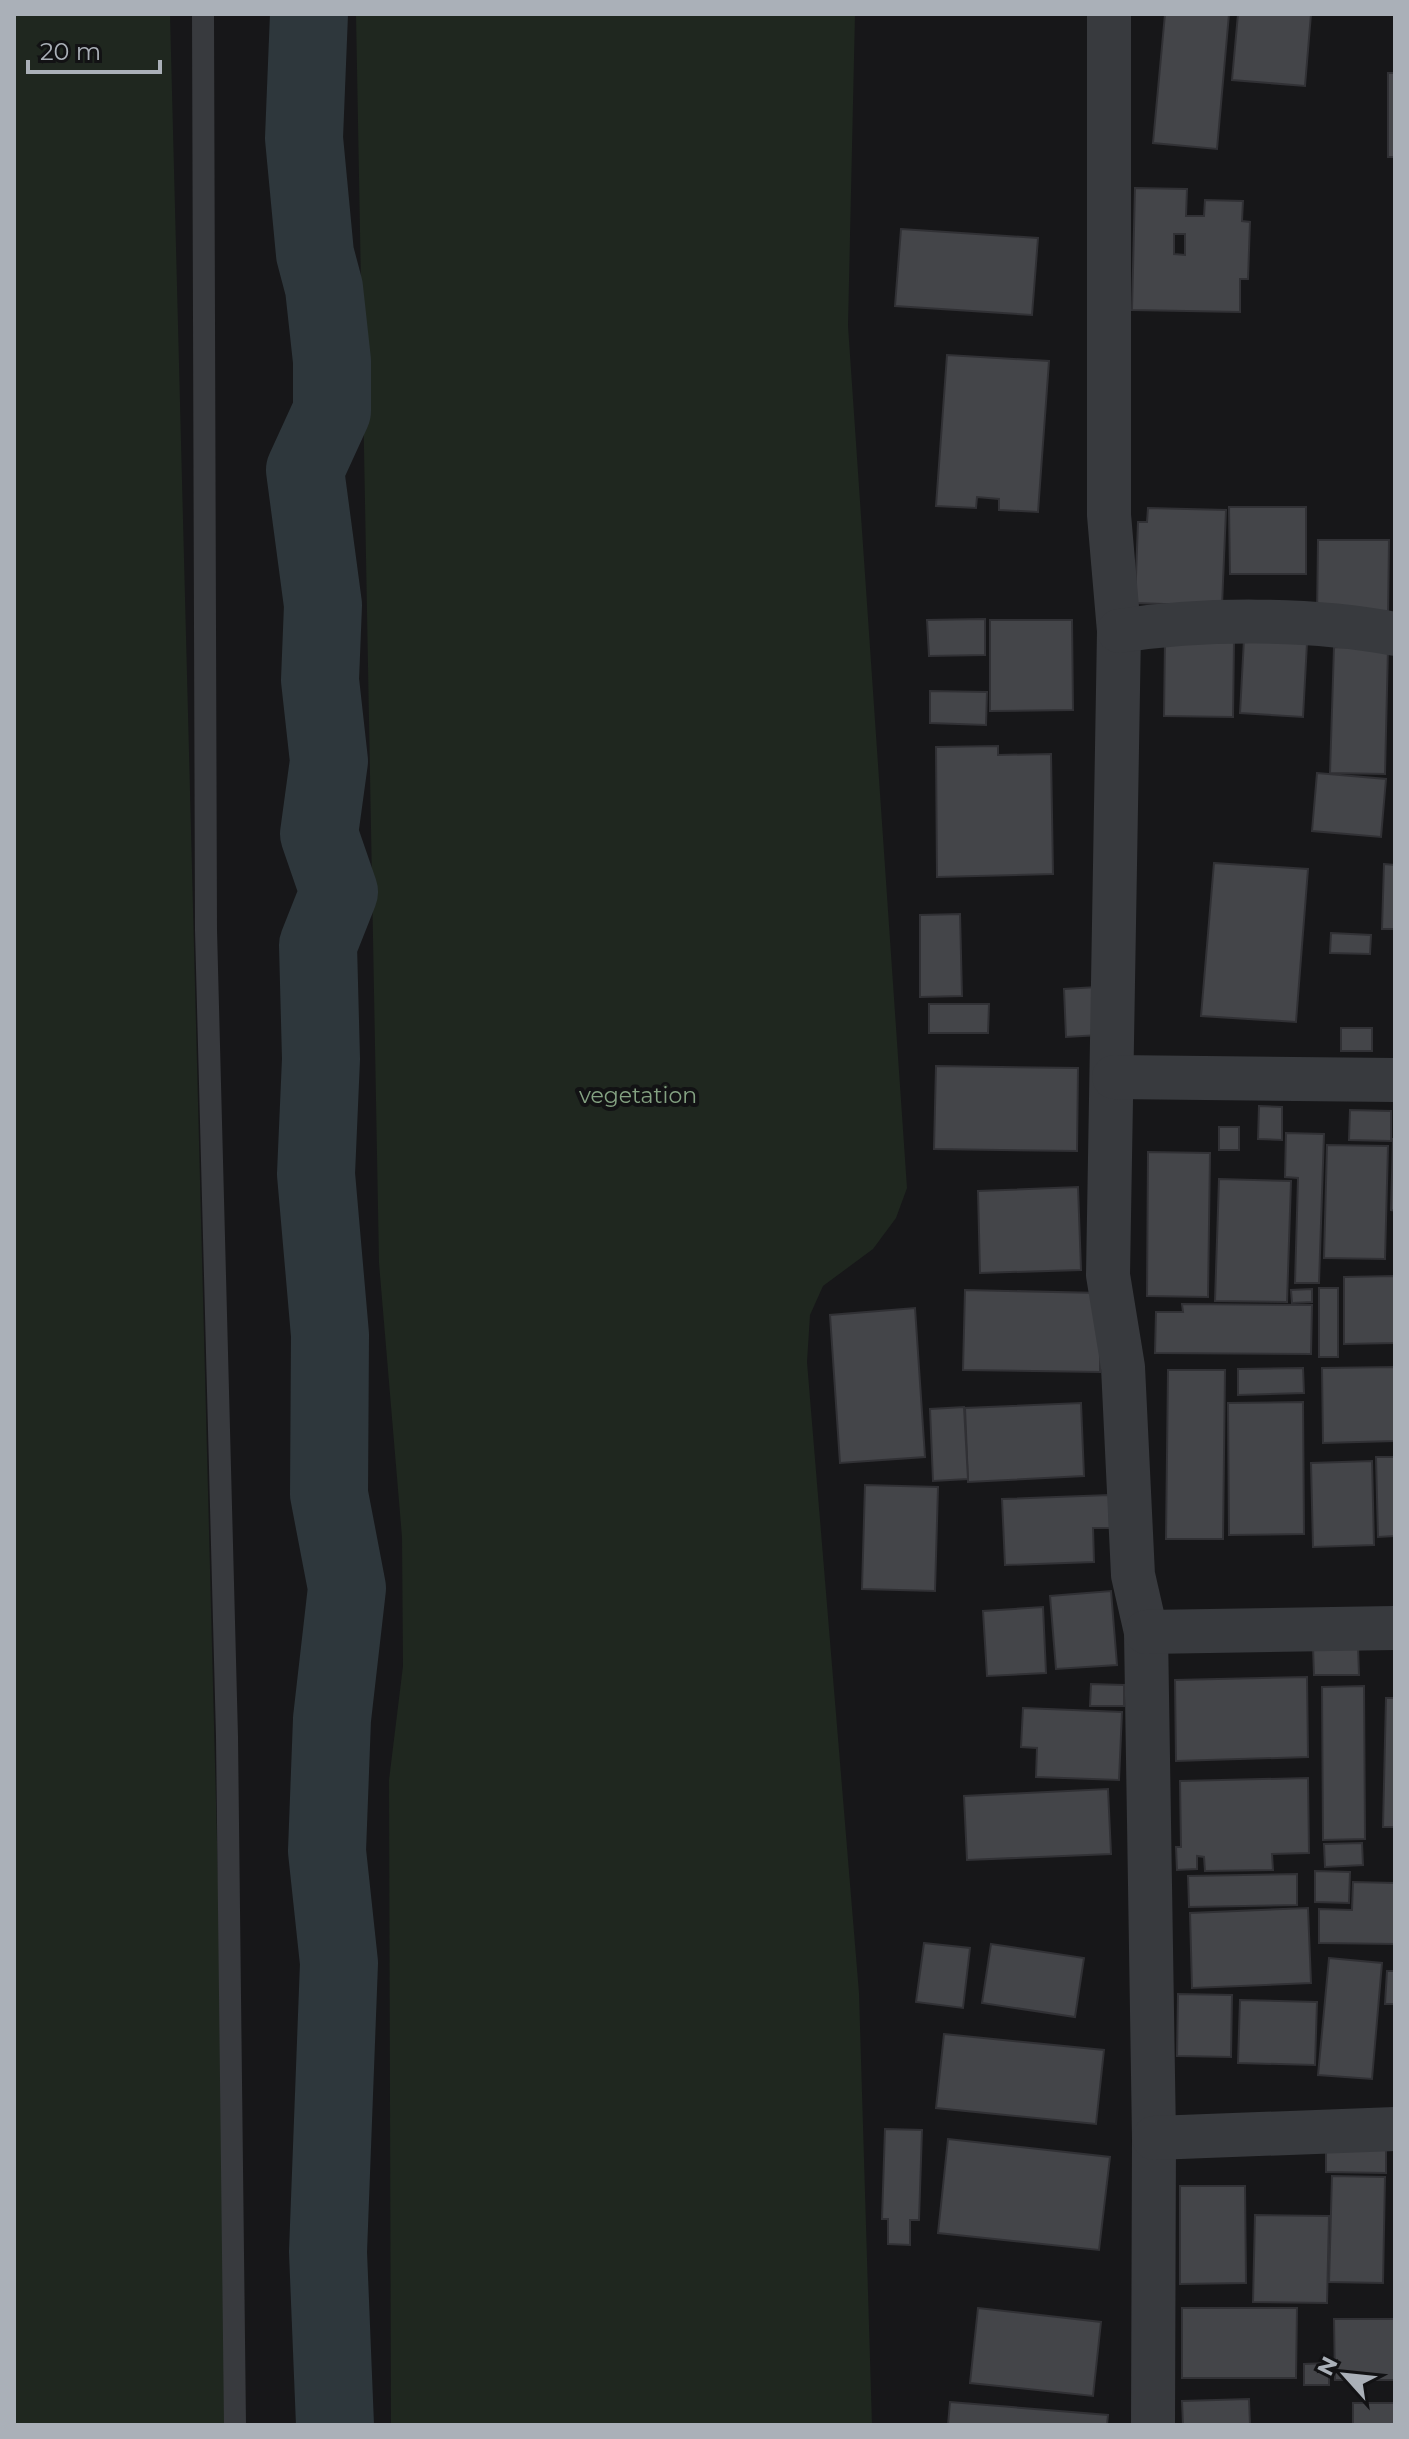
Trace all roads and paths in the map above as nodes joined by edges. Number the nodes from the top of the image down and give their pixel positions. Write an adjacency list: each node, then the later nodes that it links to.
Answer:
1 (203, 14): 11 (lane)
2 (1109, 14): 3 (street)
3 (1119, 631): 4 (street); 5 (street)
4 (1395, 634)
5 (1114, 1077): 6 (street); 8 (street)
6 (1395, 1080)
7 (1395, 1628): 8 (street)
8 (1146, 1632): 10 (street)
9 (1395, 2129): 10 (street)
10 (1154, 2138): 12 (street)
11 (235, 2425)
12 (1153, 2425)

